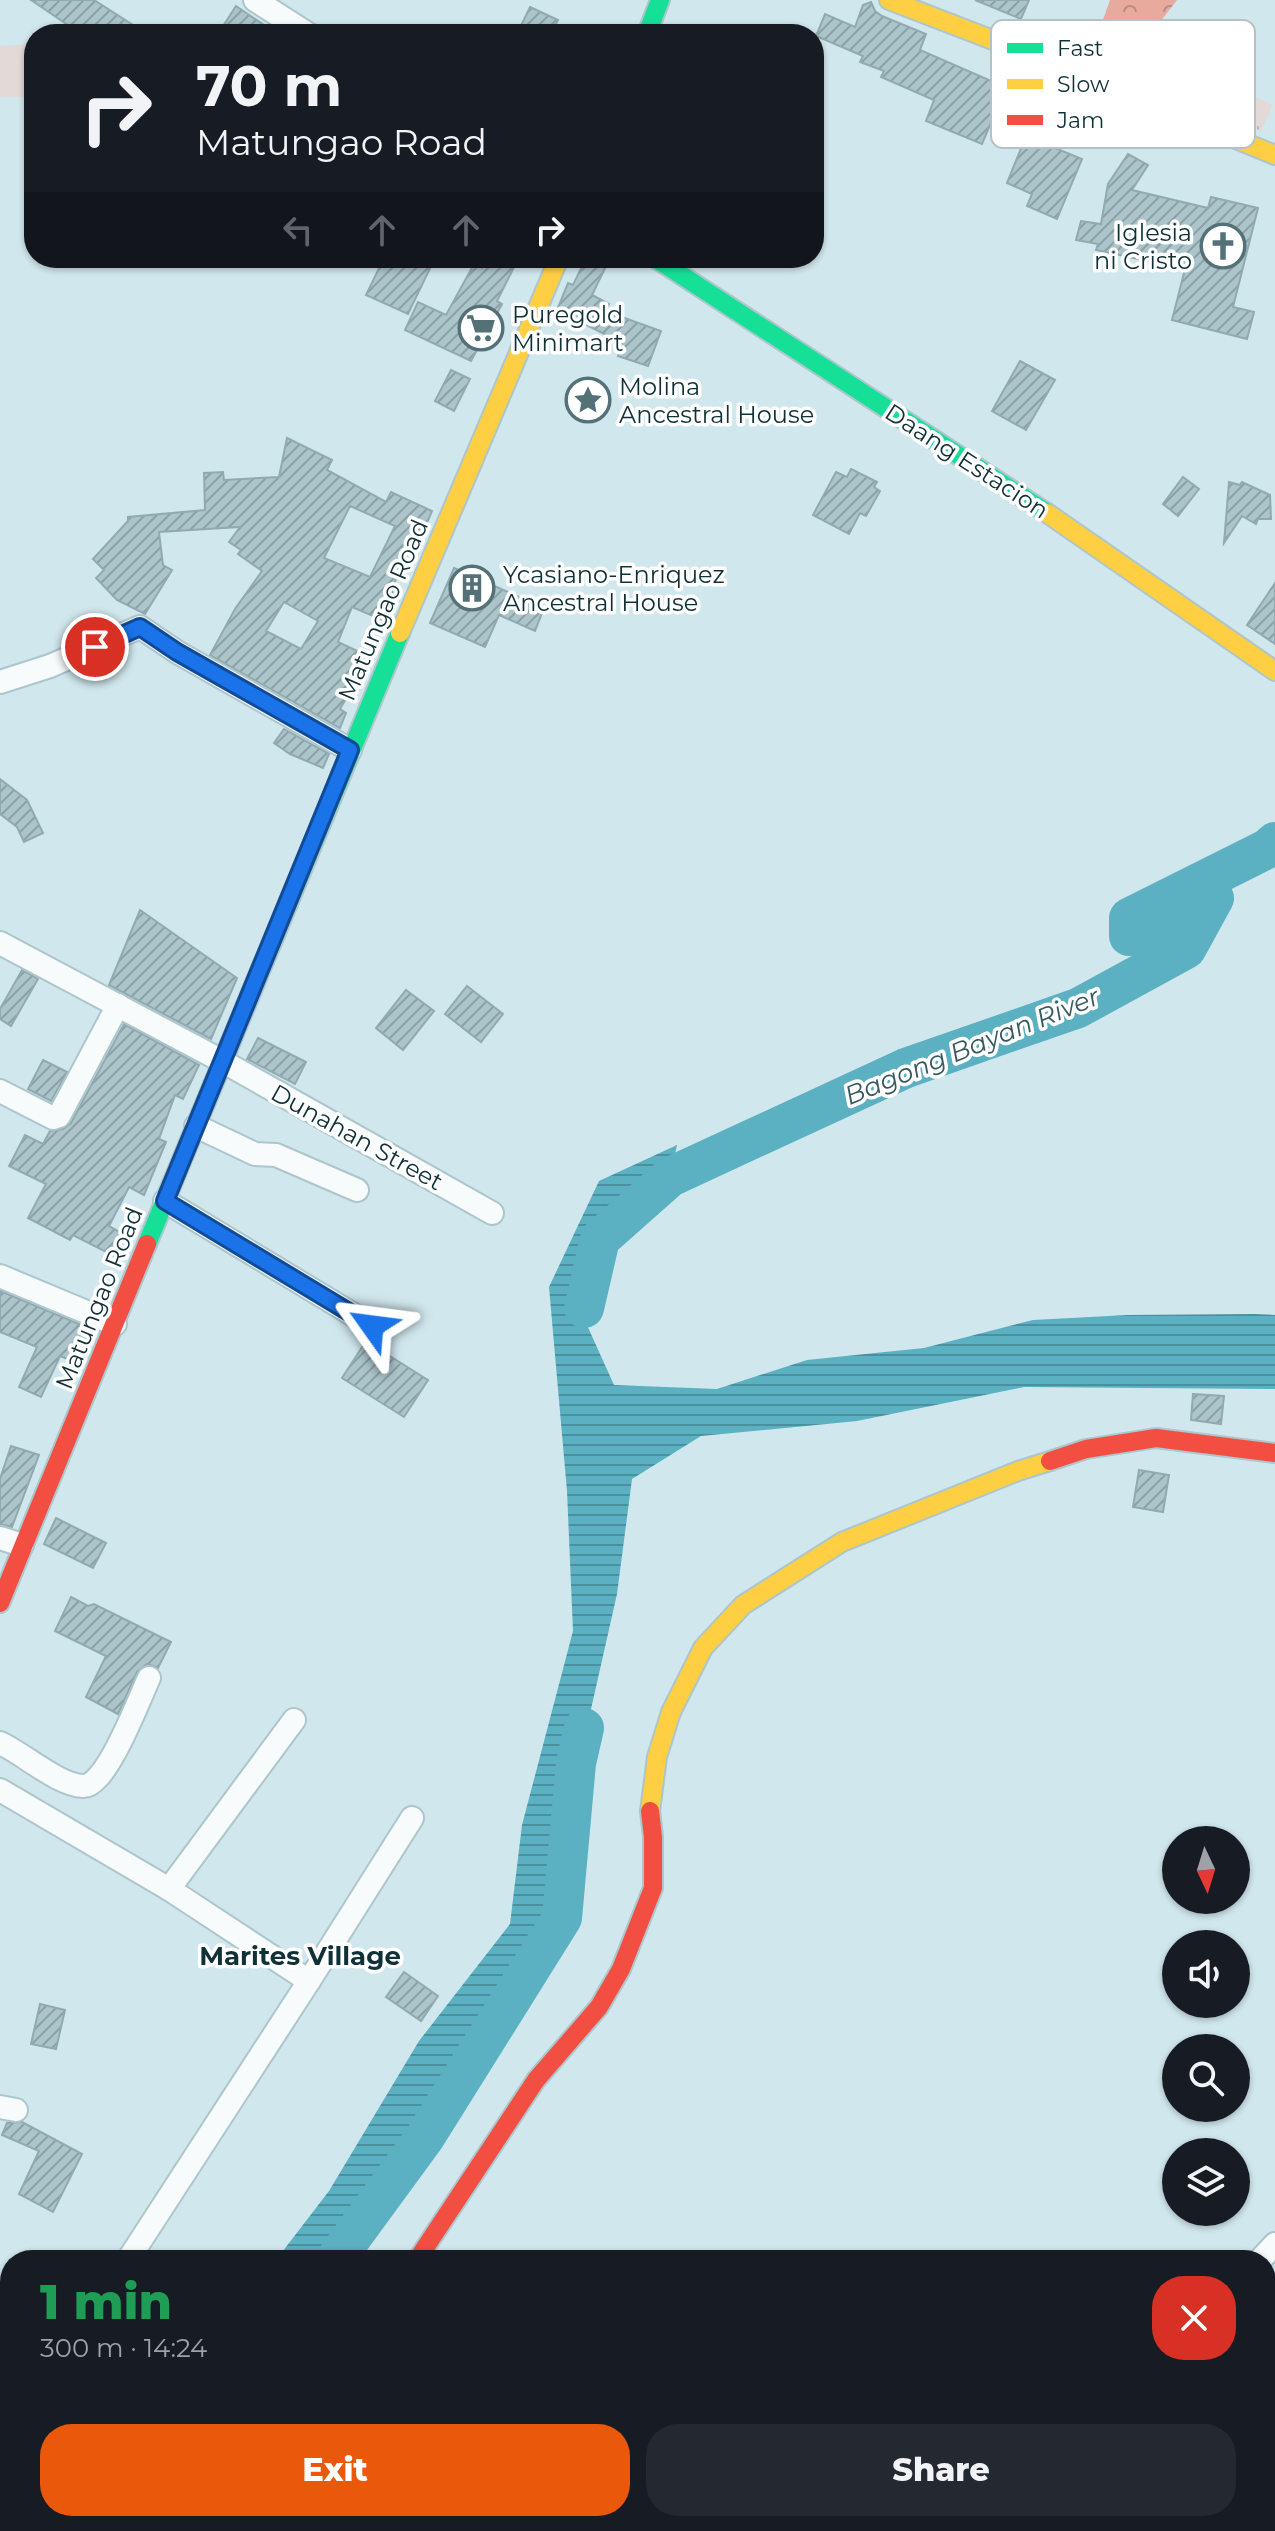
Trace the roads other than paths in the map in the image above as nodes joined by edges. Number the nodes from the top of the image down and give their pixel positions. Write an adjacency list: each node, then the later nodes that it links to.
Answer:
1 (255, 0): 4 (street)
2 (660, 0): 5 (street)
3 (889, 0): 6 (street)
4 (292, 24)
5 (651, 24)
6 (991, 39)
7 (1255, 147): 8 (street)
8 (1275, 155)
9 (555, 268): 13 (street, Matungao Road)
10 (670, 268): 11 (street, Daang Estacion)
11 (1275, 671)
12 (0, 682): 13 (street)
13 (350, 750): 16 (street, Matungao Road)
14 (0, 943): 15 (street, Dunahan Street)
15 (118, 1005): 16 (street, Dunahan Street); 17 (street)
16 (222, 1061): 18 (street, Matungao Road); 21 (street, Dunahan Street)
17 (0, 1091)
18 (196, 1126): 19 (street); 20 (street, Matungao Road)
19 (357, 1190)
20 (165, 1201): 23 (street, Matungao Road); 24 (street)
21 (492, 1213)
22 (0, 1276): 23 (street)
23 (115, 1324): 26 (street, Matungao Road)
24 (372, 1326)
25 (1275, 1453): 36 (street)
26 (11, 1542): 27 (street, Matungao Road)
27 (0, 1603)
28 (149, 1678): 30 (street)
29 (294, 1720): 33 (street)
30 (0, 1743)
31 (0, 1790): 33 (street)
32 (412, 1818): 34 (street)
33 (169, 1889): 34 (street)
34 (309, 1981): 35 (street)
35 (134, 2250)
36 (424, 2250)

